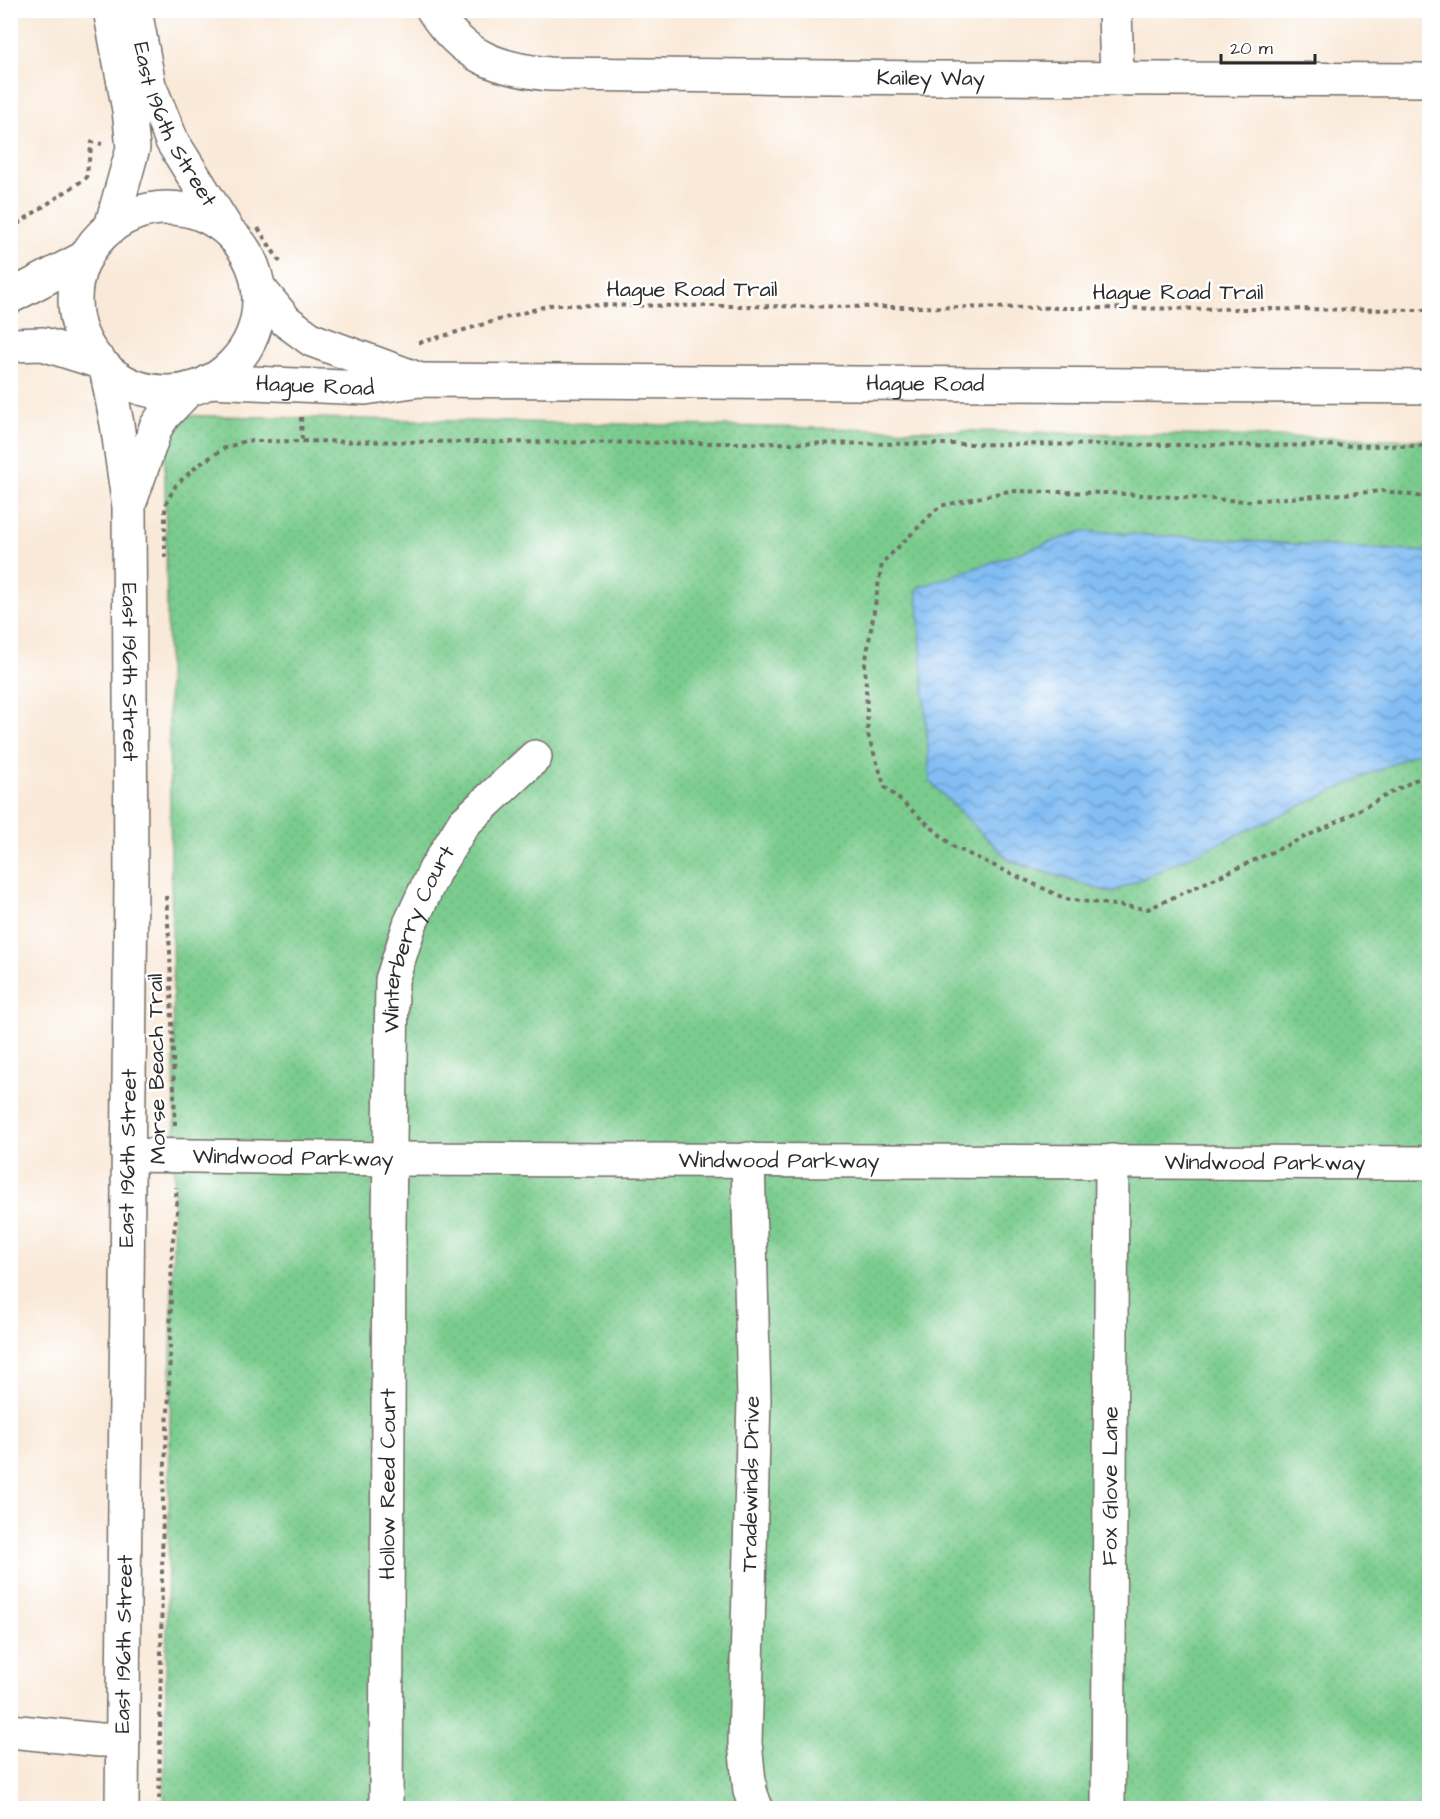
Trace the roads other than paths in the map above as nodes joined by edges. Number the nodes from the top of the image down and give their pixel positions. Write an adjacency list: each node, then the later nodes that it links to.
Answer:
1 (110, 10): 7 (street, East 196th Street)
2 (135, 10): 8 (street, East 196th Street)
3 (1115, 10): 5 (street)
4 (439, 20): 5 (street, Kailey Way)
5 (1117, 79): 6 (street, Kailey Way)
6 (1430, 80)
7 (111, 227): 8 (street); 9 (street)
8 (242, 228): 10 (street)
9 (86, 257): 11 (street); 13 (street)
10 (270, 278): 14 (street, Hague Road); 15 (street)
11 (10, 297)
12 (10, 345): 13 (street)
13 (103, 365): 15 (street); 17 (street, East 196th Street)
14 (420, 380): 15 (street, Hague Road); 16 (street, Hague Road)
15 (200, 385): 17 (street, East 196th Street)
16 (1430, 387)
17 (129, 507): 19 (street, East 196th Street)
18 (535, 757): 20 (street, Winterberry Court)
19 (128, 1155): 20 (street, Windwood Parkway); 25 (street, East 196th Street)
20 (390, 1159): 21 (street, Windwood Parkway); 27 (street, Hollow Reed Court)
21 (748, 1159): 22 (street, Windwood Parkway); 28 (street, Tradewinds Drive)
22 (1112, 1161): 23 (street, Windwood Parkway); 29 (street, Fox Glove Lane)
23 (1430, 1163)
24 (10, 1731): 25 (street)
25 (123, 1740): 26 (street, East 196th Street)
26 (122, 1809)
27 (386, 1809)
28 (756, 1809)
29 (1108, 1809)

